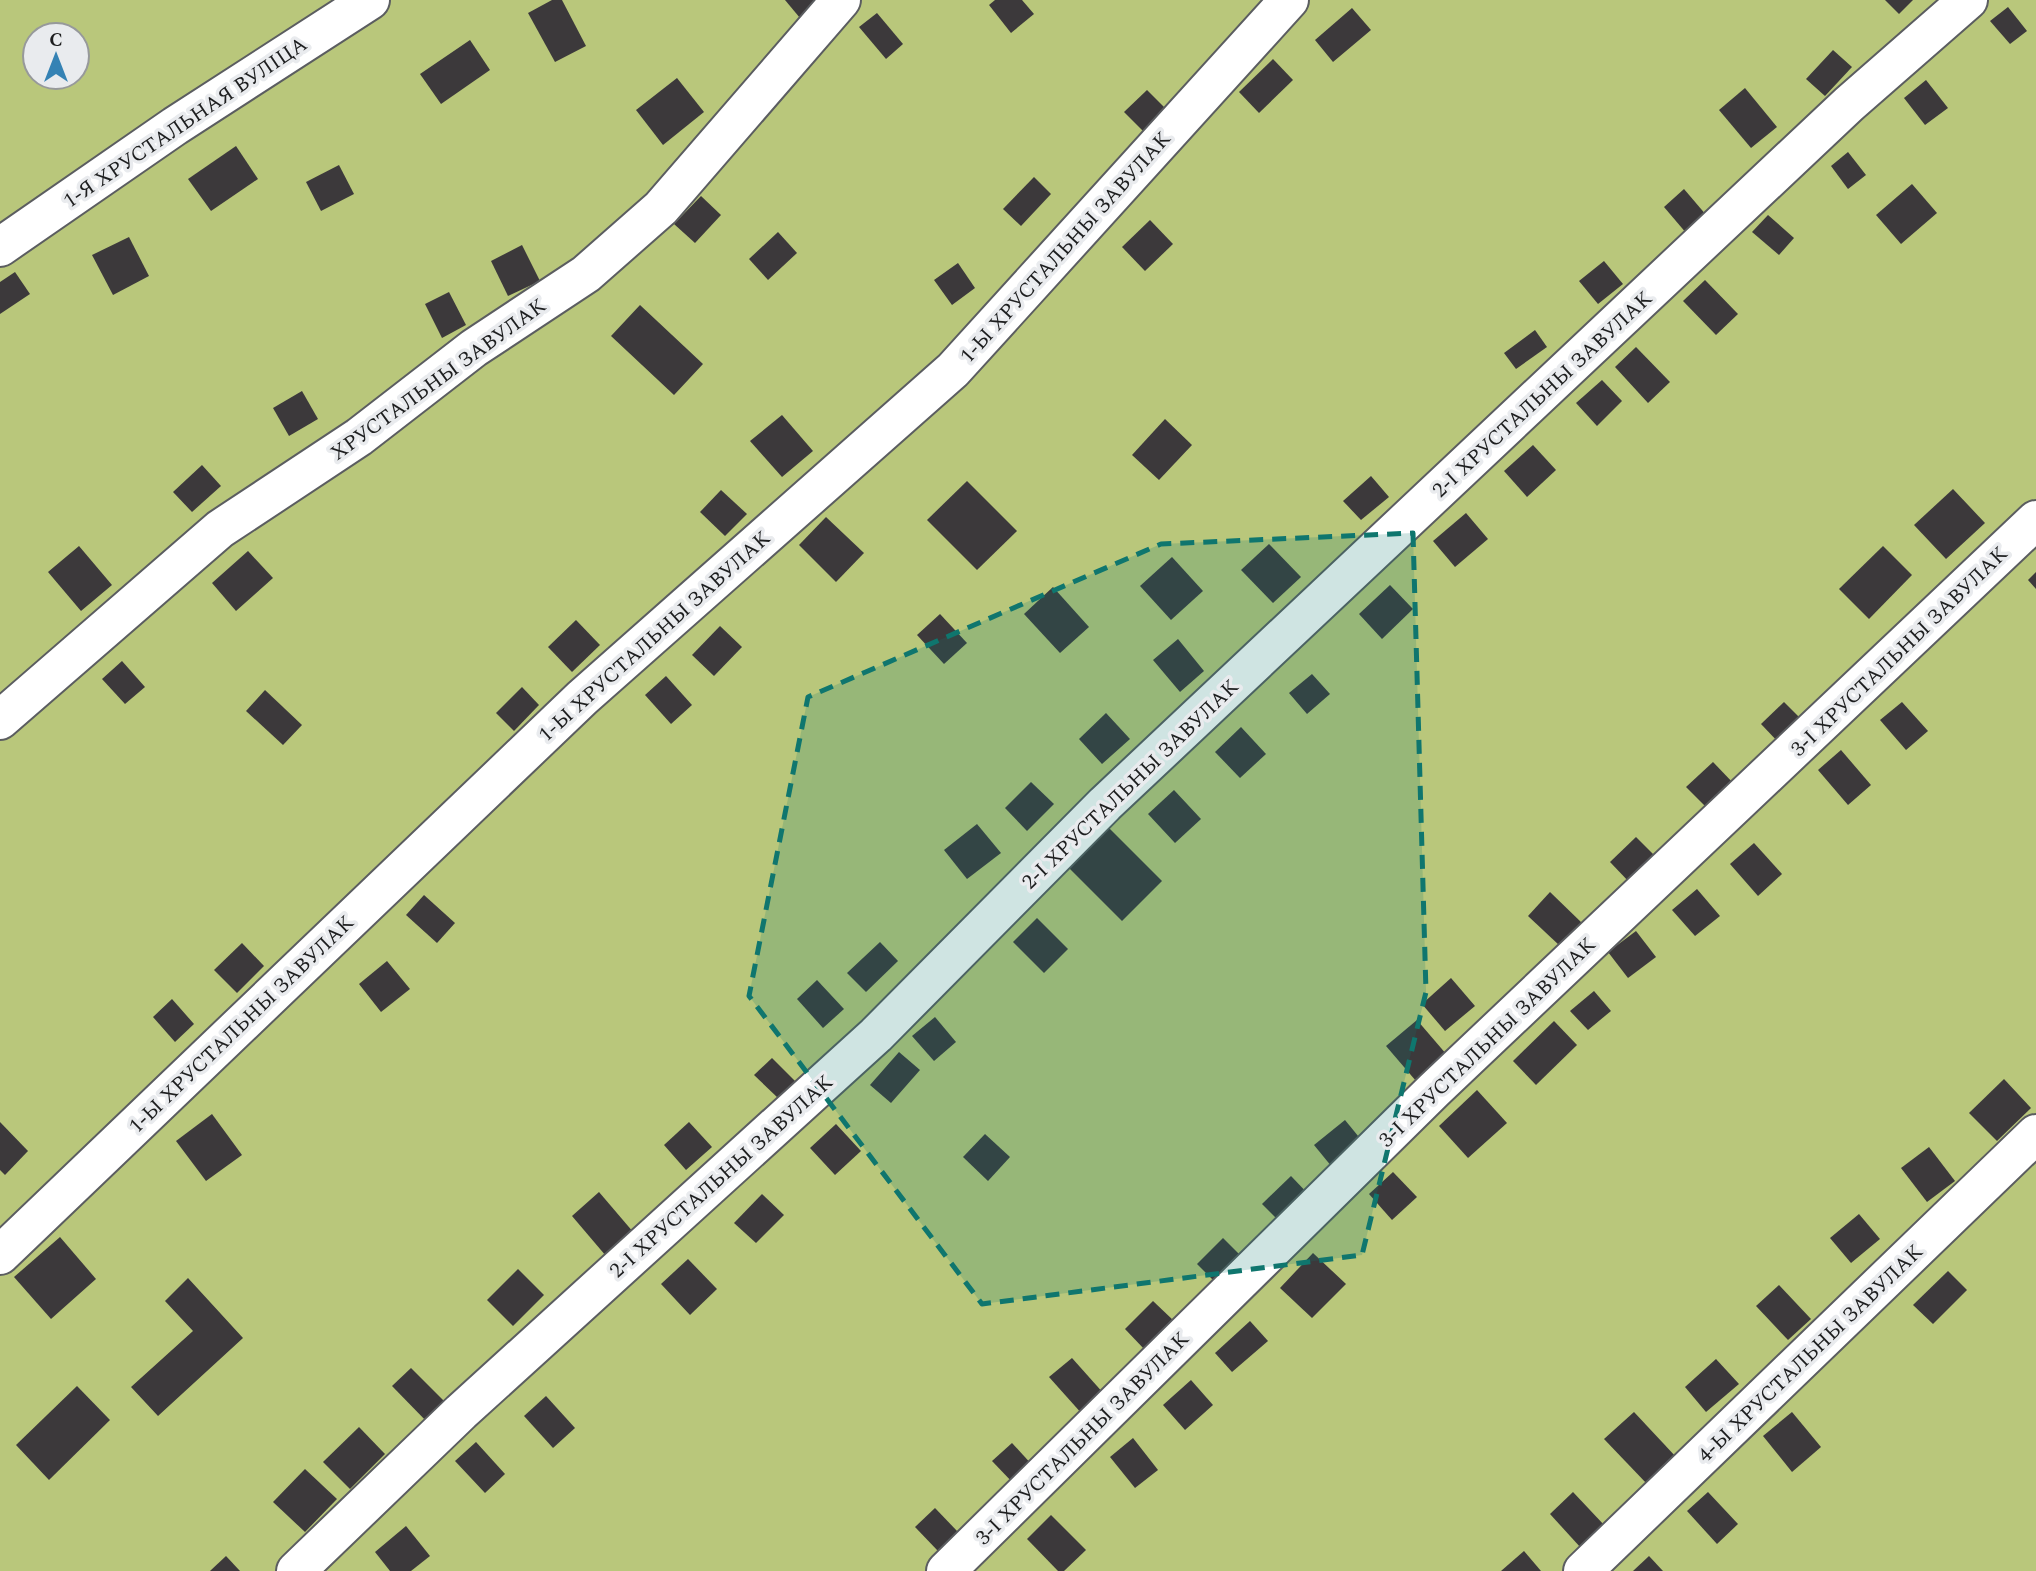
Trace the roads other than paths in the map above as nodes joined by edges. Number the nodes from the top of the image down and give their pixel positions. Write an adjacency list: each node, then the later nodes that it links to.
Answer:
1 (370, 0): 5 (lane, 1-Я ХРУСТАЛЬНАЯ ВУЛІЦА)
2 (841, 0): 7 (lane, ХРУСТАЛЬНЫ ЗАВУЛАК)
3 (1289, 0): 9 (lane, 1-Ы ХРУСТАЛЬНЫ ЗАВУЛАК)
4 (1968, 0): 10 (lane, 2-І ХРУСТАЛЬНЫ ЗАВУЛАК)
5 (0, 247)
6 (2036, 520): 11 (lane, 3-І ХРУСТАЛЬНЫ ЗАВУЛАК)
7 (0, 720)
8 (2036, 1134): 12 (lane, 4-Ы ХРУСТАЛЬНЫ ЗАВУЛАК)
9 (0, 1255)
10 (296, 1571)
11 (946, 1571)
12 (1584, 1571)

